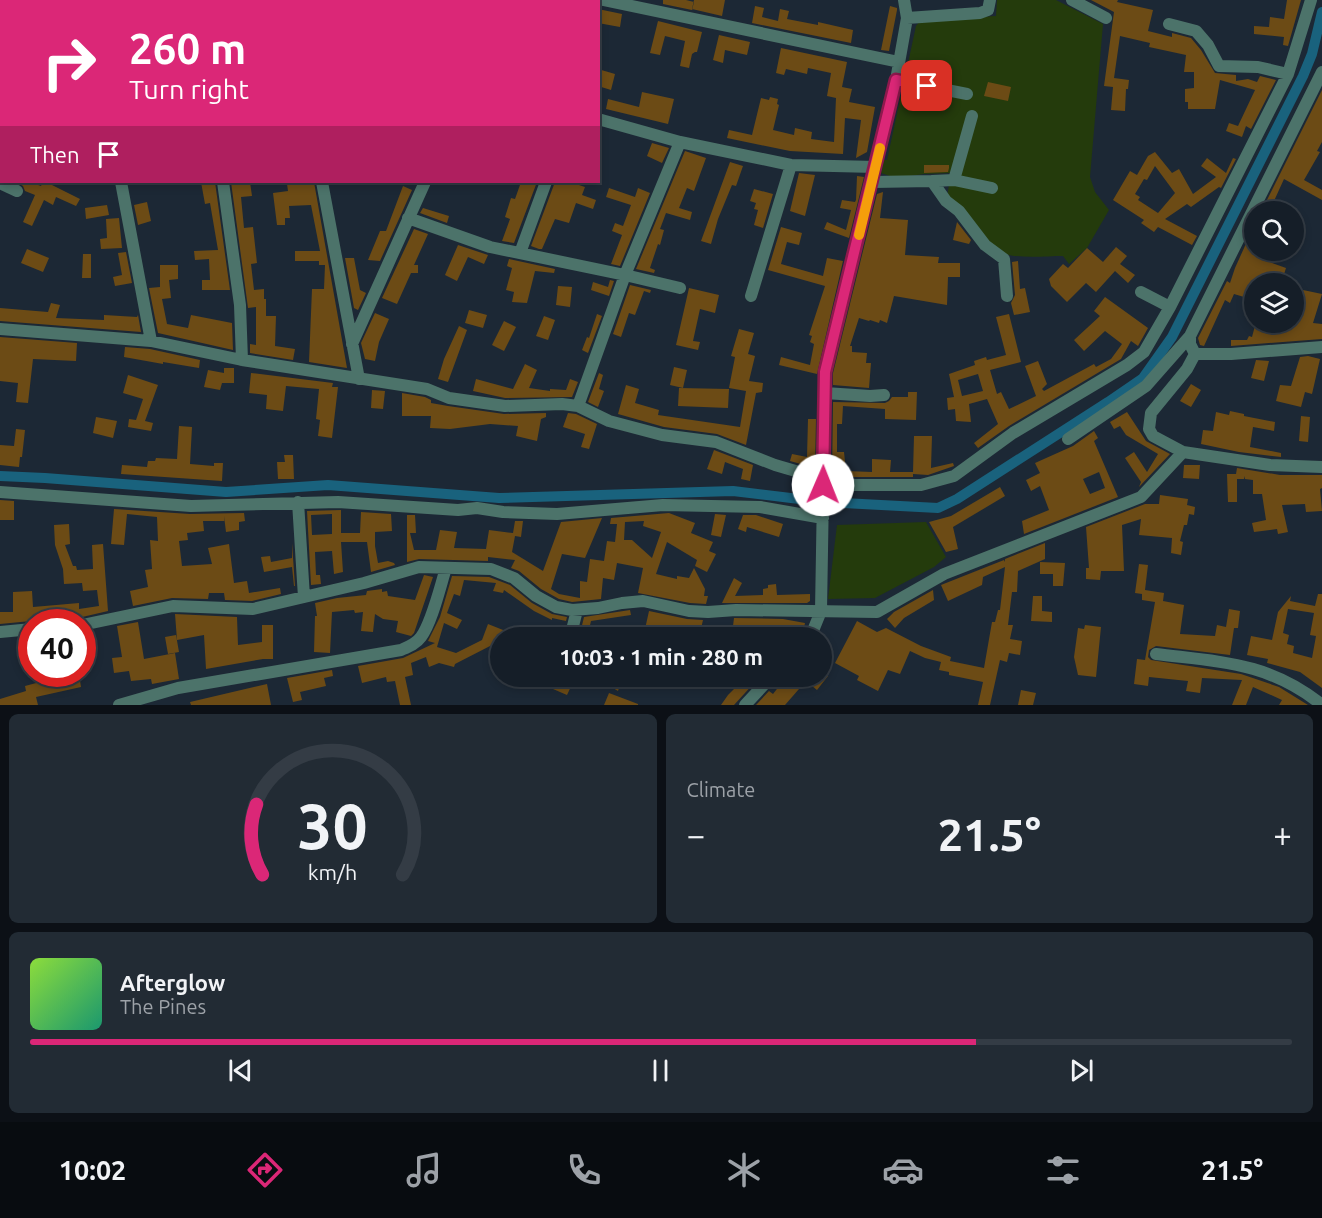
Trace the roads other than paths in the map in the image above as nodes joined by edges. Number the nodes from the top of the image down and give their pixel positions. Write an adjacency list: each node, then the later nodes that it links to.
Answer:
1 (603, 0): 6 (street)
2 (904, 0): 7 (street)
3 (990, 0): 7 (street)
4 (1072, 0): 8 (street)
5 (1311, 0): 12 (street)
6 (624, 2): 10 (street)
7 (907, 18): 10 (street)
8 (1106, 18)
9 (1168, 24): 12 (street)
10 (899, 62): 13 (street)
11 (1322, 72): 40 (street)
12 (1288, 74): 38 (street)
13 (896, 80): 14 (street); 19 (street)
14 (967, 94)
15 (972, 116): 20 (street)
16 (600, 120): 17 (street)
17 (680, 142): 18 (street); 33 (street)
18 (791, 165): 19 (street); 36 (street)
19 (876, 167): 22 (street)
20 (954, 180): 21 (street); 29 (street)
21 (932, 181): 22 (street); 37 (street)
22 (873, 182): 47 (street)
23 (0, 183): 30 (street)
24 (121, 183): 41 (street)
25 (223, 183): 45 (street)
26 (322, 183): 42 (street)
27 (425, 183): 31 (street)
28 (546, 183): 32 (street)
29 (992, 188)
30 (17, 190)
31 (408, 218): 32 (street); 42 (street)
32 (520, 253): 33 (street)
33 (625, 274): 34 (street); 49 (street)
34 (680, 288)
35 (1142, 292): 38 (street)
36 (751, 296)
37 (1007, 296)
38 (1170, 306): 53 (street)
39 (0, 329): 41 (street)
40 (1190, 336): 44 (street); 50 (street)
41 (151, 341): 45 (street)
42 (352, 344): 46 (street)
43 (1322, 347): 44 (street)
44 (1195, 354): 51 (street)
45 (242, 360): 46 (street)
46 (359, 379): 49 (street)
47 (825, 393): 48 (street); 53 (street)
48 (884, 394)
49 (578, 406): 53 (street)
50 (1068, 439)
51 (1183, 452): 52 (street); 60 (street)
52 (1322, 467)
53 (823, 482): 56 (street)
54 (0, 492): 55 (street)
55 (298, 502): 56 (street); 58 (street)
56 (823, 518): 60 (street)
57 (446, 568): 58 (street); 59 (street); 68 (street)
58 (304, 597): 61 (street)
59 (577, 610): 60 (street); 62 (street)
60 (822, 611): 63 (street)
61 (96, 622)
62 (573, 627)
63 (815, 627)
64 (18, 630): 65 (street)
65 (0, 632)
66 (1156, 654): 70 (street)
67 (762, 687): 69 (street)
68 (119, 705)
69 (745, 705)
70 (1322, 705)

